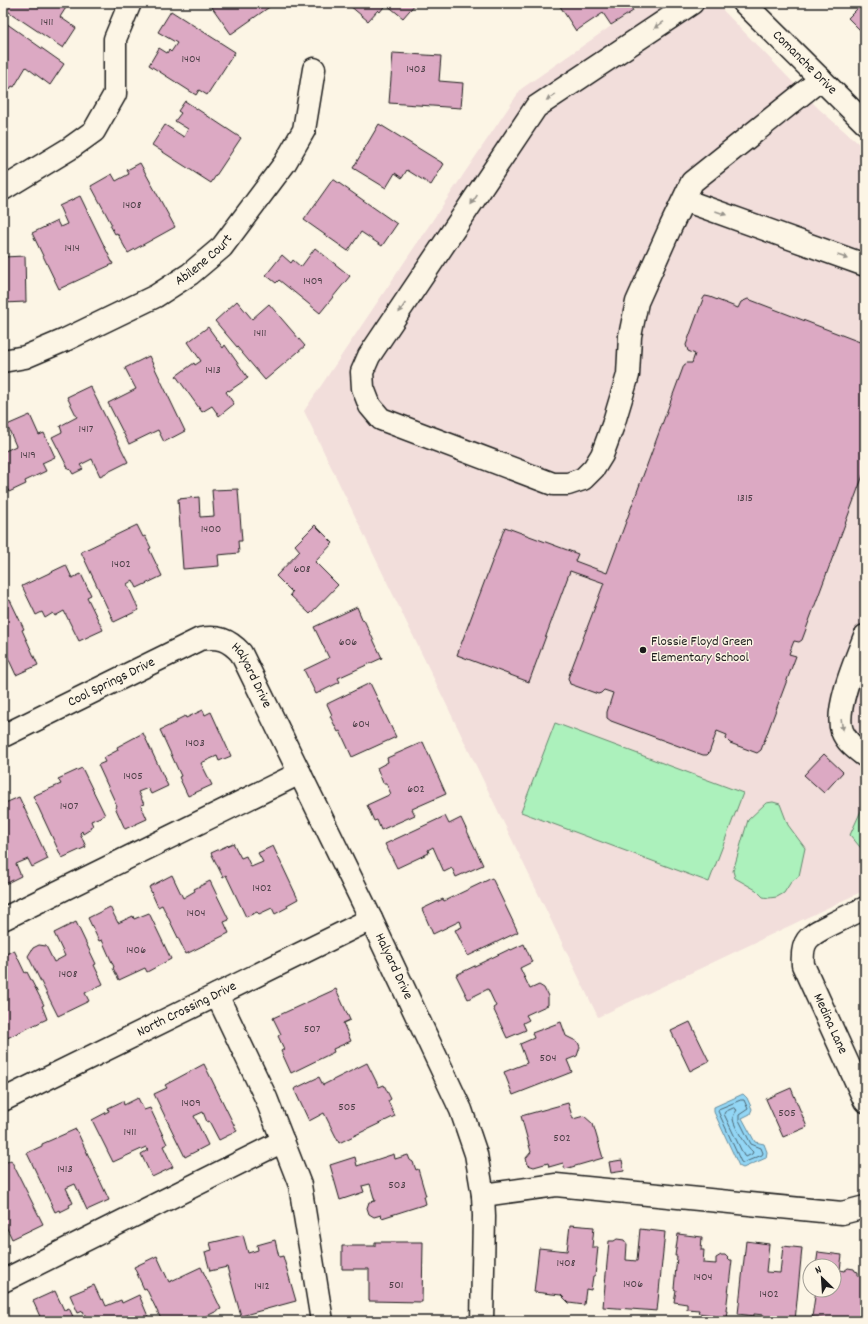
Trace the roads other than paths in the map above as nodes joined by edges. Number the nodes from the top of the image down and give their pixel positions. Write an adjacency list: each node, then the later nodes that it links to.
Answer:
1 (130, 3): 7 (street)
2 (692, 3): 8 (street, one-way to 8)
3 (744, 3): 5 (street, Comanche Drive)
4 (314, 69): 10 (street, Abilene Court)
5 (820, 79): 6 (street, Comanche Drive); 8 (street)
6 (865, 123)
7 (3, 189)
8 (684, 200): 9 (street, one-way to 9)
9 (865, 265)
10 (3, 361)
11 (865, 636): 14 (street, one-way to 14)
12 (222, 639): 13 (street, Cool Springs Drive); 15 (street, Halyard Drive)
13 (3, 736)
14 (865, 756)
15 (300, 773): 17 (street); 18 (street, Halyard Drive)
16 (865, 908): 21 (street, Medina Lane)
17 (3, 919)
18 (371, 919): 19 (street, North Crossing Drive); 23 (street, Halyard Drive)
19 (217, 995): 20 (street, North Crossing Drive); 22 (street)
20 (3, 1100)
21 (865, 1101)
22 (283, 1141): 25 (street); 26 (street)
23 (483, 1195): 24 (street); 27 (street, Halyard Drive)
24 (865, 1207)
25 (3, 1281)
26 (322, 1321)
27 (482, 1321)

